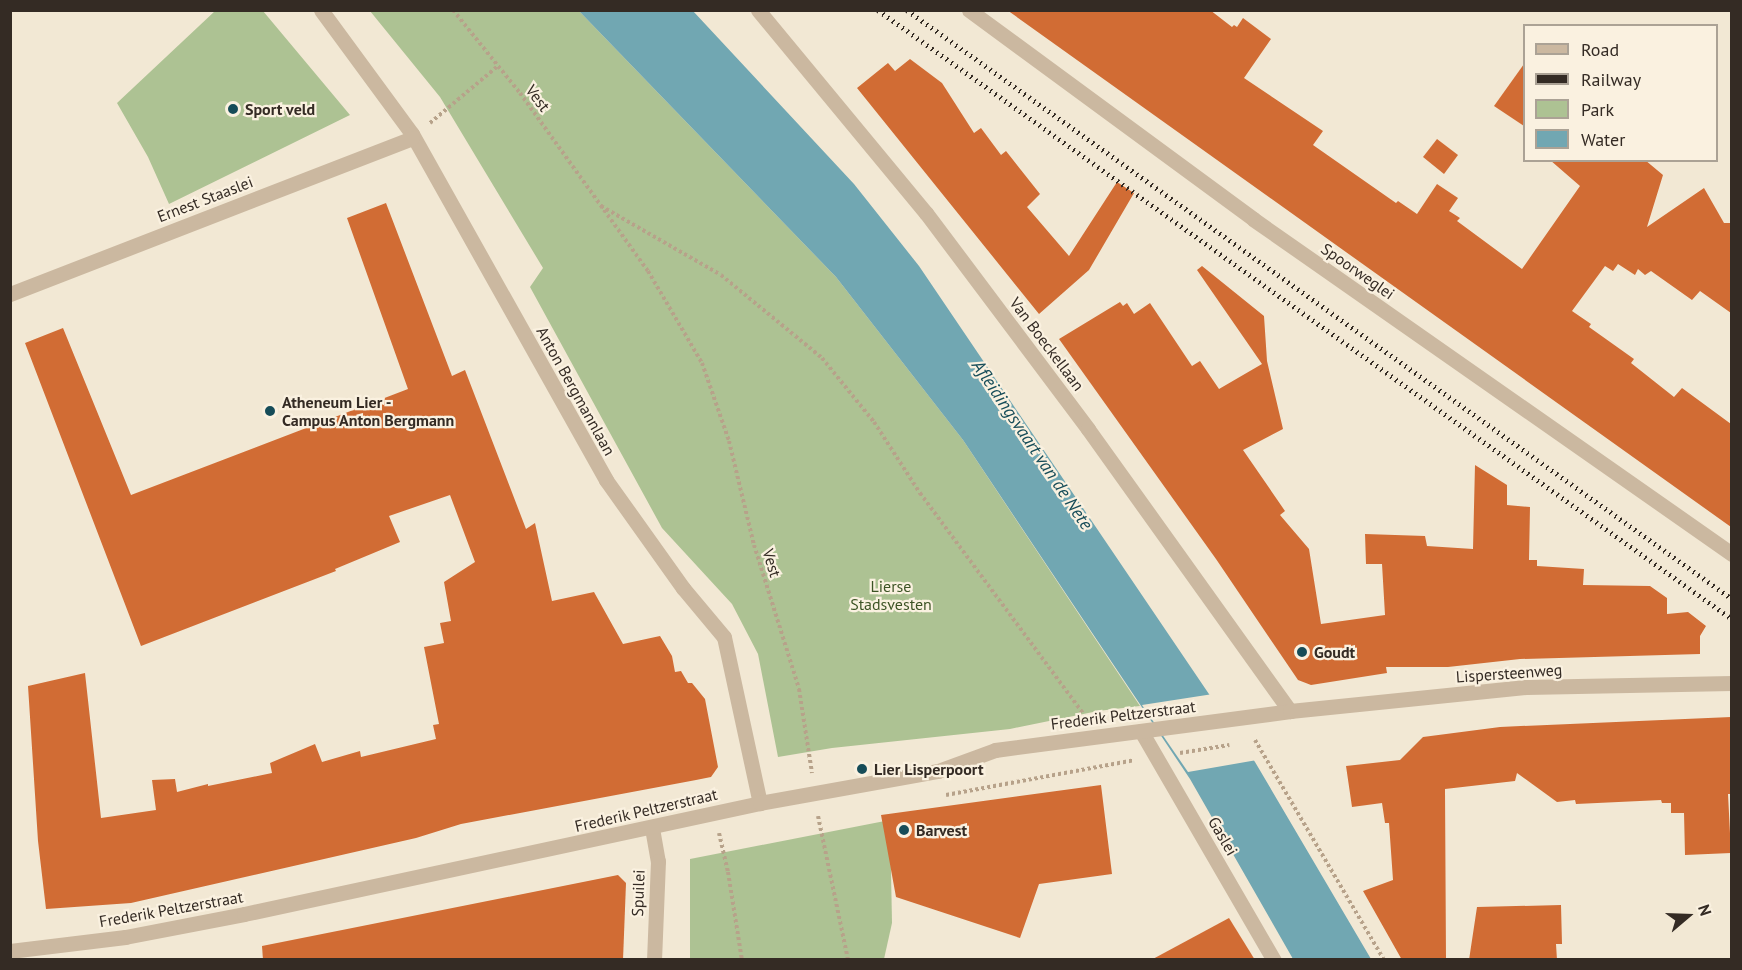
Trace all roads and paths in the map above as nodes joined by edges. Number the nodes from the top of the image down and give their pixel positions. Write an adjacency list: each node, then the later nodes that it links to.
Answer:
1 (321, 10): 7 (street, Anton Bergmannlaan)
2 (453, 10): 5 (path, Vest)
3 (758, 10): 12 (street, Van Boeckellaan)
4 (969, 10): 10 (street, Spoorweglei)
5 (498, 66): 6 (path); 8 (path, Vest)
6 (441, 117)
7 (412, 138): 9 (street, Ernest Staaslei); 19 (street, Anton Bergmannlaan)
8 (598, 204): 14 (path, Vest); 18 (path, Vest)
9 (10, 294)
10 (1731, 554)
11 (1731, 683): 12 (street, Lispersteenweg)
12 (1290, 711): 13 (street, Frederik Peltzerstraat)
13 (1148, 730): 14 (street, Frederik Peltzerstraat); 17 (street, Gaslei)
14 (1100, 737): 18 (street, Frederik Peltzerstraat)
15 (1256, 740): 27 (path)
16 (1234, 744): 17 (path)
17 (1156, 757): 26 (street, Gaslei)
18 (814, 792): 19 (street, Frederik Peltzerstraat); 25 (path, Vest)
19 (760, 802): 20 (street, Frederik Peltzerstraat)
20 (652, 828): 22 (street, Frederik Peltzerstraat); 23 (street, Spuilei)
21 (718, 832): 24 (path)
22 (10, 951)
23 (654, 960)
24 (742, 960)
25 (848, 960)
26 (1274, 960)
27 (1384, 960)

